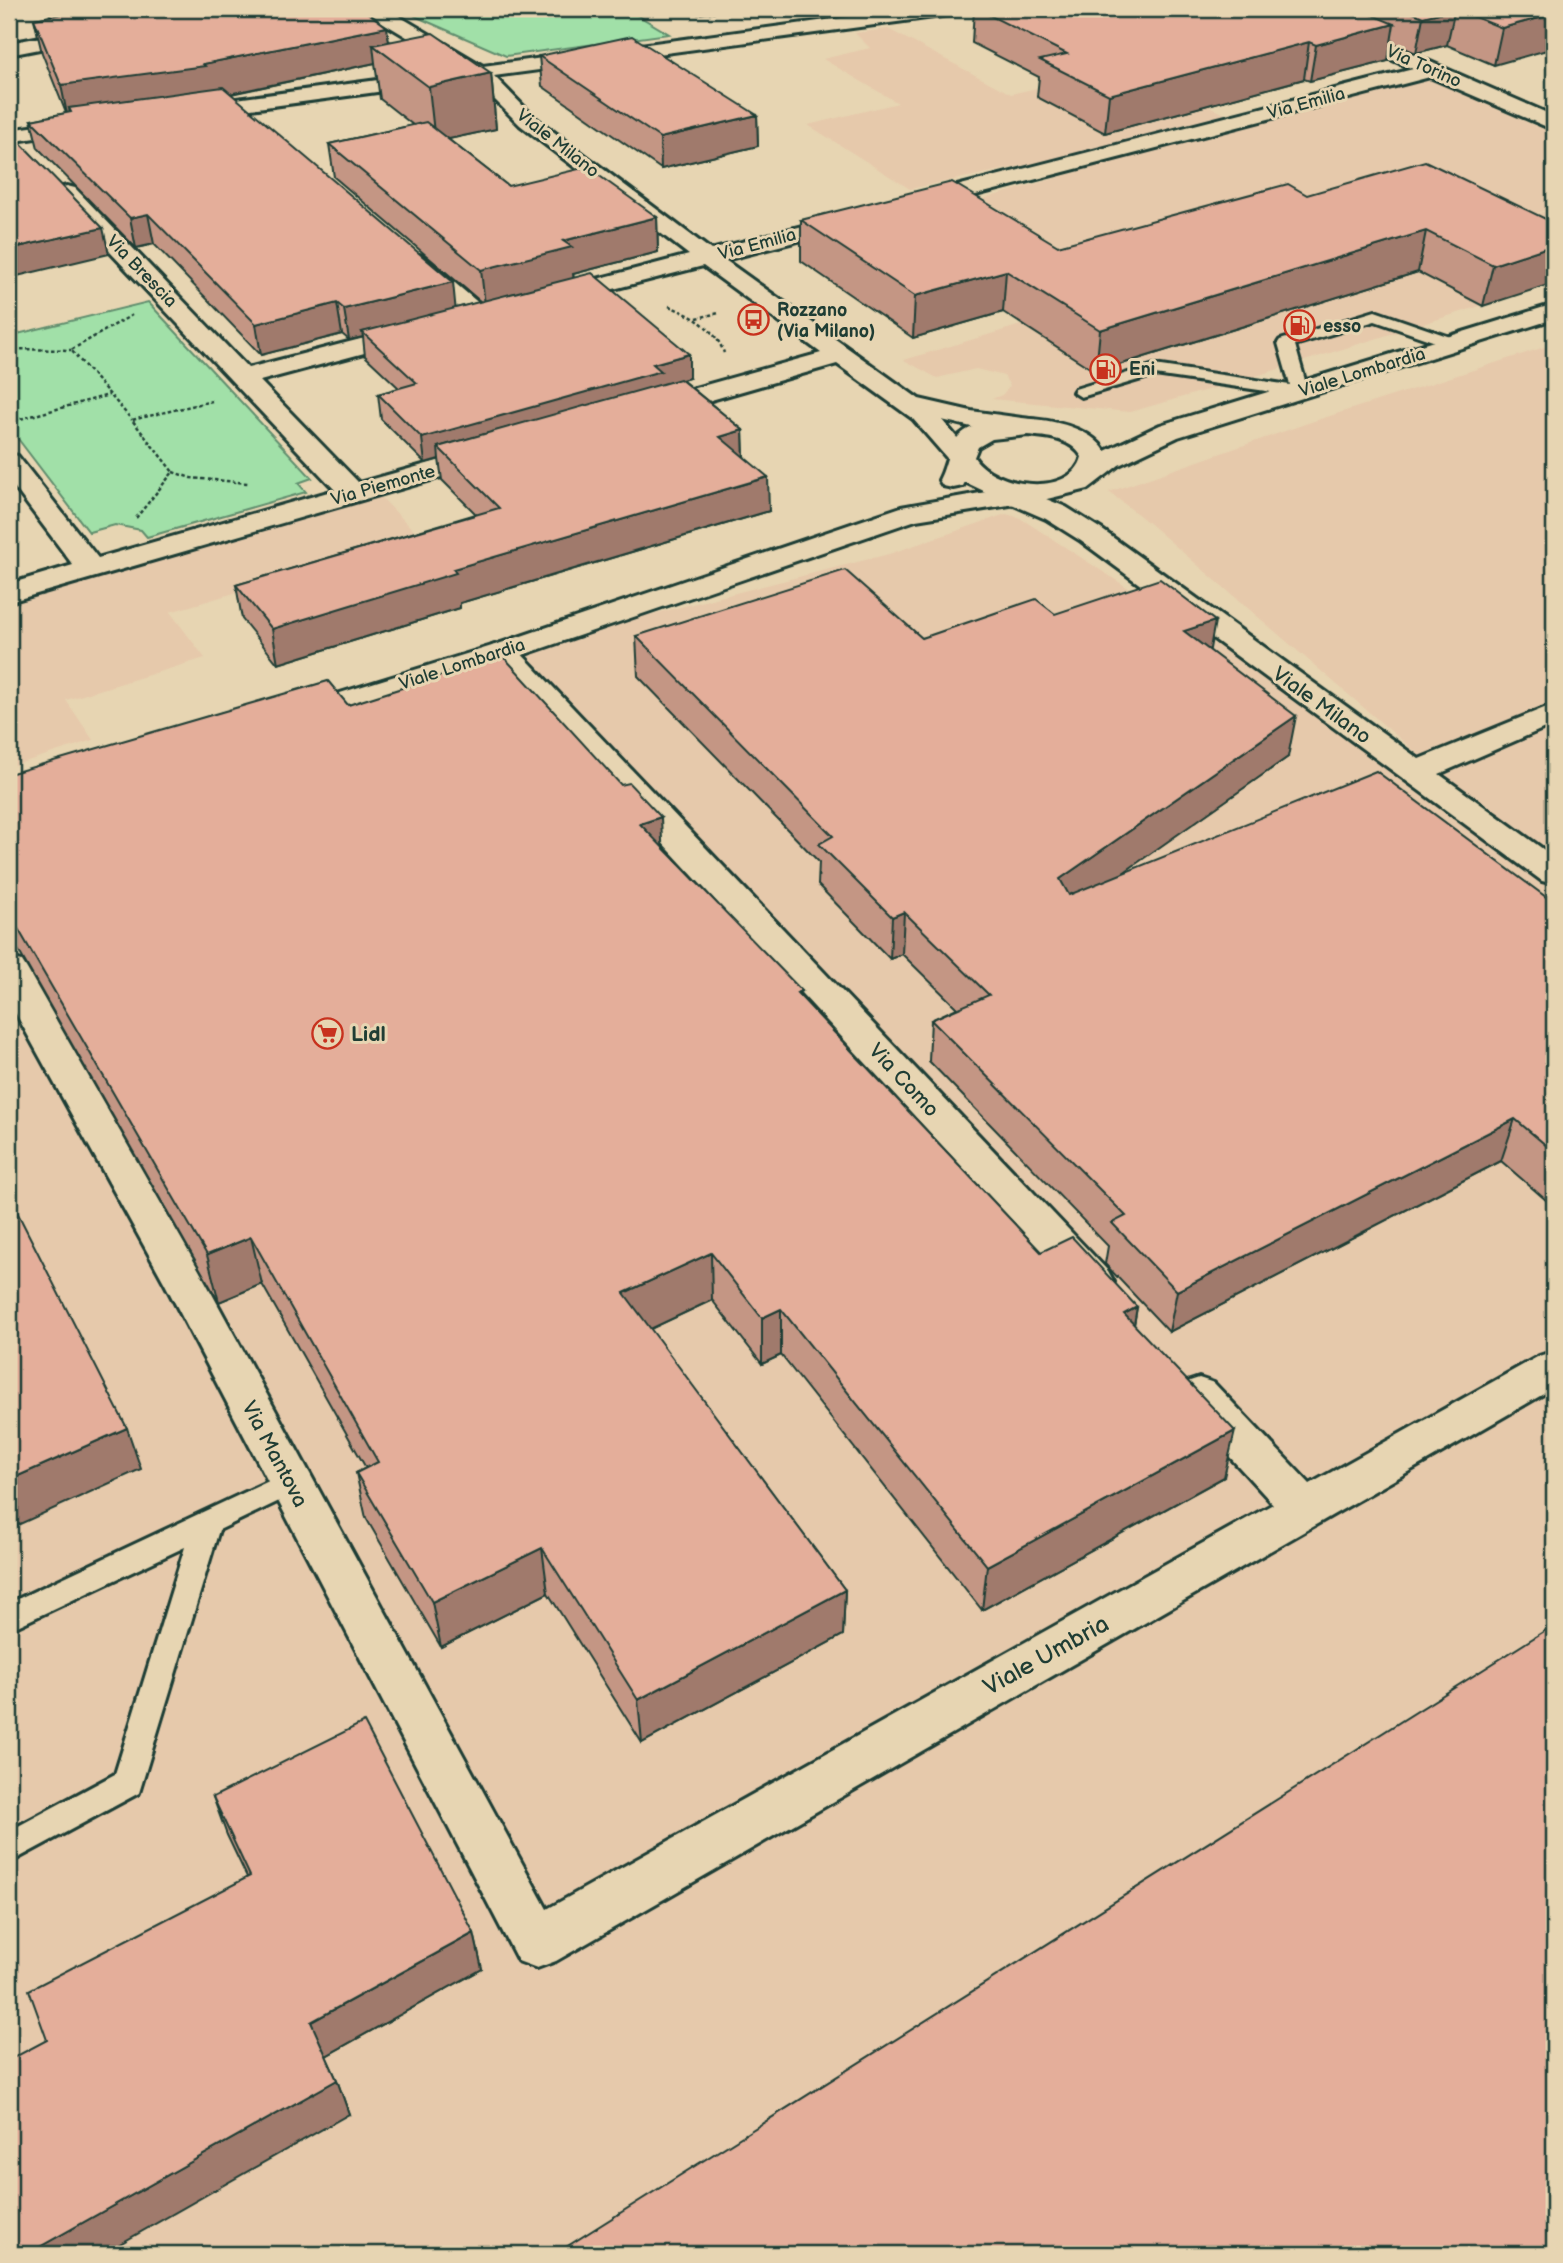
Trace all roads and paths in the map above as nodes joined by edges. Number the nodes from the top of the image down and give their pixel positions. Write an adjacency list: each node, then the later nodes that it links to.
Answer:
1 (374, 9): 7 (street, Viale Milano)
2 (1294, 9): 6 (street, Via Torino)
3 (935, 10): 7 (street)
4 (102, 32): 5 (street)
5 (9, 50)
6 (1433, 70): 12 (street, Via Torino); 16 (street, Via Emilia)
7 (478, 71): 8 (street); 19 (street, Viale Milano)
8 (233, 105): 9 (street); 11 (street)
9 (167, 114)
10 (102, 123): 13 (street)
11 (256, 124)
12 (1554, 124)
13 (9, 136): 14 (street)
14 (30, 155)
15 (48, 174): 21 (street, Via Brescia)
16 (897, 208)
17 (871, 215): 19 (street, Via Emilia)
18 (399, 247): 25 (street)
19 (707, 257): 20 (street, Via Emilia); 29 (street, Viale Milano)
20 (598, 286): 22 (street, Via Emilia); 31 (path)
21 (169, 299): 28 (path); 30 (street, Via Brescia)
22 (532, 303)
23 (505, 309): 25 (street)
24 (1554, 311): 26 (street, Viale Lombardia)
25 (479, 316): 30 (street)
26 (1454, 343): 32 (street, Viale Lombardia); 32 (lane)
27 (9, 349): 28 (path)
28 (71, 350): 34 (path)
29 (839, 356): 31 (street); 35 (street, Viale Milano)
30 (251, 383): 37 (path); 46 (street, Via Brescia)
31 (739, 384): 36 (street)
32 (1300, 391): 33 (lane); 40 (street, Viale Lombardia)
33 (1081, 392)
34 (110, 395): 37 (path); 38 (path)
35 (911, 404): 39 (street, Viale Milano); 42 (street, Viale Milano)
36 (625, 416)
37 (132, 420): 49 (path)
38 (9, 422)
39 (1035, 427): 40 (street, Viale Lombardia); 42 (street, Viale Lombardia); 44 (street)
40 (1169, 431): 44 (street, Viale Lombardia)
41 (520, 446): 46 (street, Via Piemonte)
42 (962, 459): 45 (street, Viale Milano); 47 (street, Viale Lombardia)
43 (9, 462): 49 (street)
44 (1090, 474): 45 (street, Viale Lombardia); 48 (street)
45 (1014, 491): 47 (street, Viale Lombardia); 48 (street, Viale Milano)
46 (353, 493): 49 (street, Via Piemonte)
47 (911, 513): 51 (street, Viale Lombardia)
48 (1091, 535): 54 (street, Viale Milano)
49 (84, 560): 50 (street, Via Piemonte)
50 (9, 593)
51 (503, 652): 53 (street, Viale Lombardia); 57 (street, Via Como)
52 (1554, 713): 54 (street)
53 (270, 725)
54 (1414, 773): 55 (street, Viale Milano)
55 (1554, 873)
56 (9, 969): 60 (street, Via Mantova)
57 (1115, 1306)
58 (1172, 1367): 61 (street)
59 (1554, 1368): 61 (street, Viale Umbria)
60 (290, 1483): 62 (lane); 65 (street, Via Mantova)
61 (1305, 1508): 65 (street, Viale Umbria)
62 (207, 1522): 63 (lane); 64 (lane)
63 (9, 1617)
64 (9, 1848)
65 (537, 1942)

